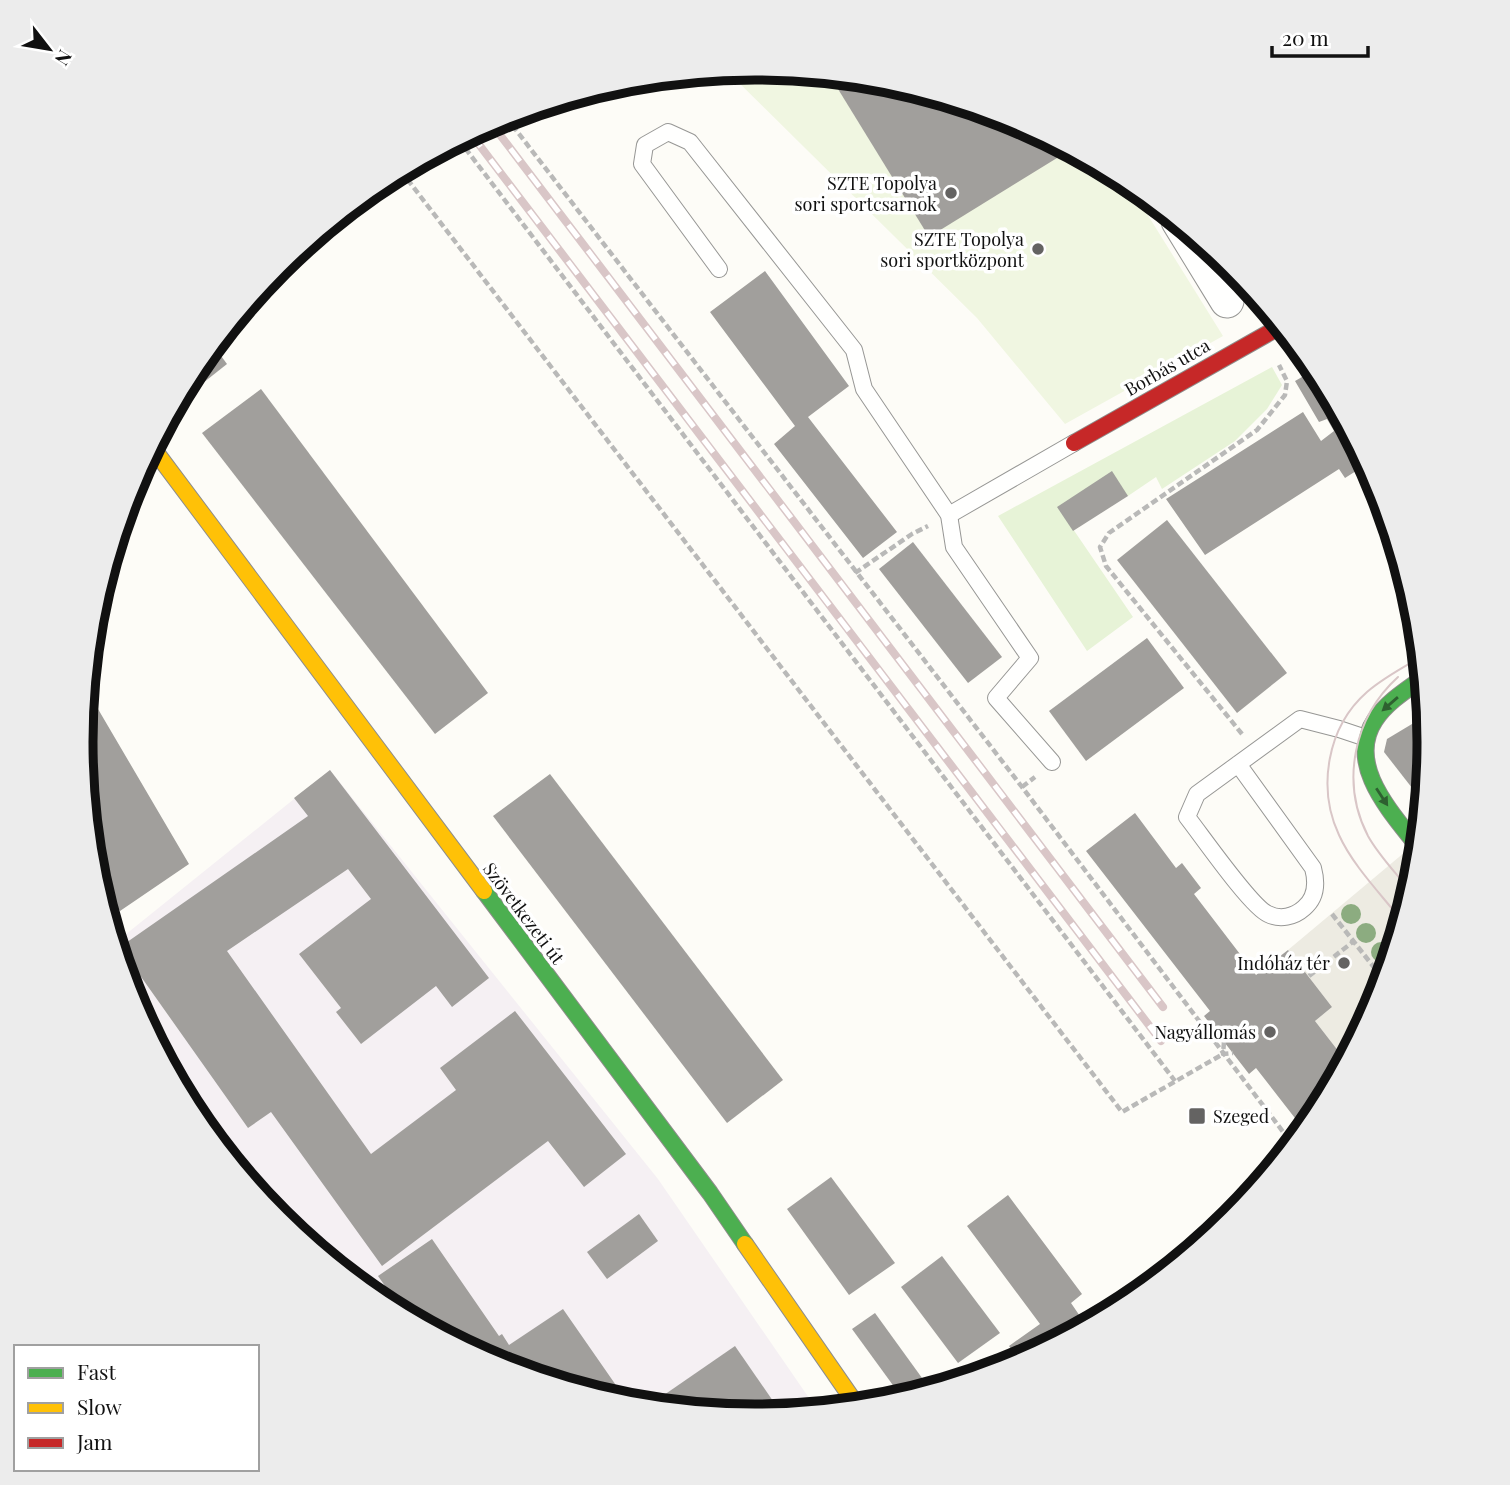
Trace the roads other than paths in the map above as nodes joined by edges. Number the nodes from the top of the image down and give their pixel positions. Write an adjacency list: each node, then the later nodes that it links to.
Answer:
1 (1194, 248): 3 (street)
2 (719, 269): 7 (lane)
3 (1227, 302)
4 (1273, 330): 5 (street, Borbás utca)
5 (1074, 443): 7 (lane)
6 (158, 456): 13 (street, Szövetkezeti út)
7 (949, 515): 10 (lane)
8 (1414, 685): 9 (street, one-way to 9)
9 (1366, 738): 11 (lane); 12 (street, one-way to 12)
10 (1052, 762)
11 (1238, 764): 11 (lane)
12 (1410, 835)
13 (851, 1397)

